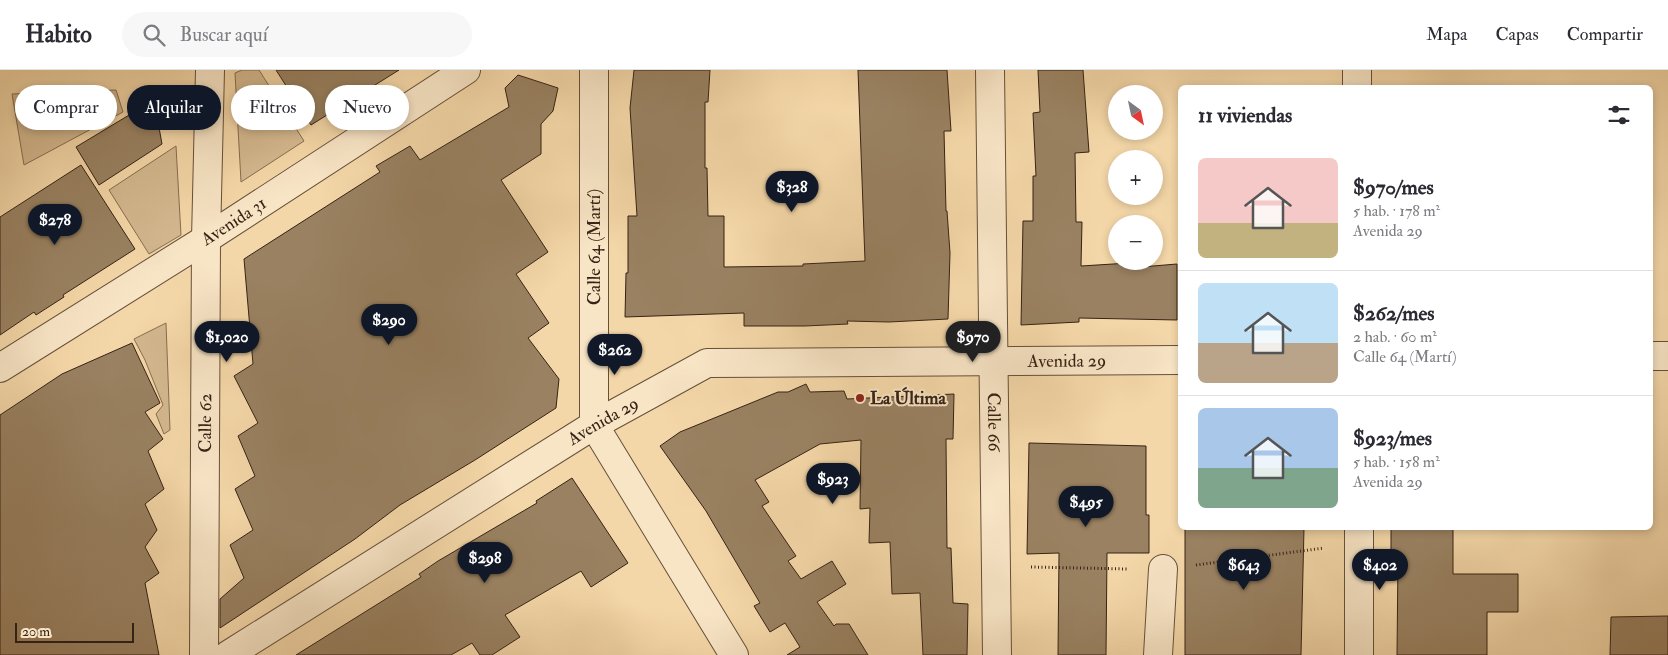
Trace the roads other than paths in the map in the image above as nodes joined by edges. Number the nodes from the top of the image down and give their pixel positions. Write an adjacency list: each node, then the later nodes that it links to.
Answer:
1 (210, 70): 7 (street, Calle 62)
2 (466, 70): 7 (street, Avenida 31)
3 (594, 70): 13 (street, Calle 64 (Martí))
4 (990, 70): 10 (street, Calle 66)
5 (1357, 70): 6 (street)
6 (1357, 85)
7 (206, 238): 12 (street, Avenida 31); 16 (street, Calle 62)
8 (1653, 356): 9 (street)
9 (1668, 356)
10 (994, 360): 11 (street, Avenida 29); 13 (street, Avenida 29); 19 (street, Calle 66)
11 (1178, 360)
12 (0, 368)
13 (594, 425): 17 (street, Avenida 29); 18 (street)
14 (1359, 530): 21 (street)
15 (1163, 569): 20 (street)
16 (204, 655)
17 (228, 655)
18 (734, 655)
19 (997, 655)
20 (1158, 655)
21 (1359, 655)

